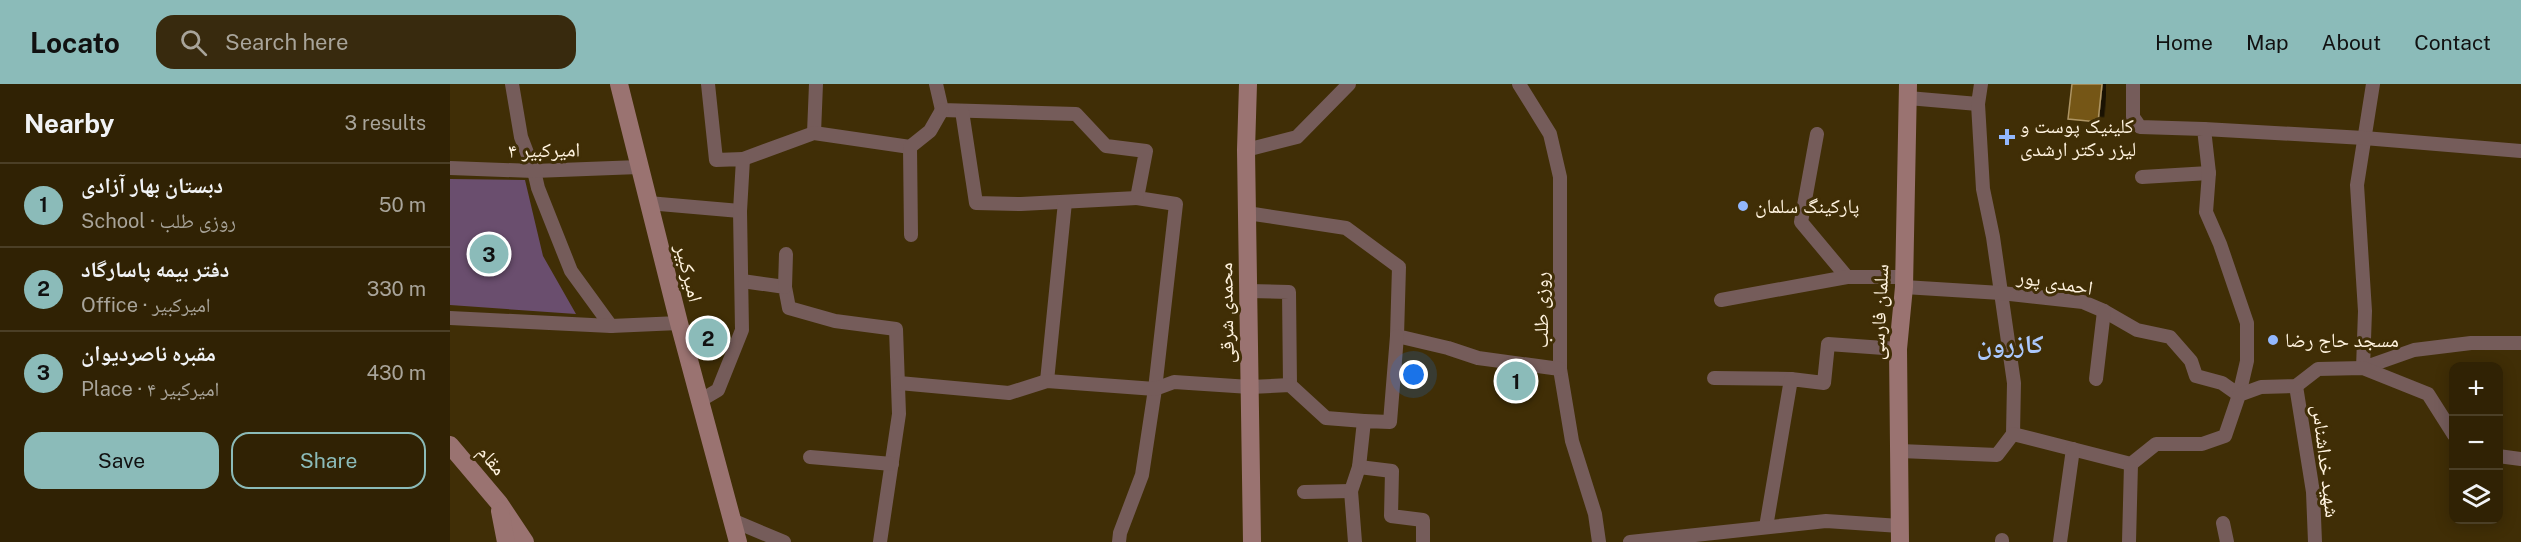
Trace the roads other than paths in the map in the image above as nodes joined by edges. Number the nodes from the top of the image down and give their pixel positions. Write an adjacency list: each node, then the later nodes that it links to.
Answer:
1 (512, 84): 26 (street)
2 (619, 84): 24 (main road, امیرکبیر)
3 (708, 84): 23 (street)
4 (816, 84): 17 (street)
5 (936, 84): 14 (street)
6 (1248, 84): 21 (main road, محمدی شرقی)
7 (1349, 84): 21 (street)
8 (1518, 84): 51 (street, روزی طلب)
9 (1981, 84): 13 (street)
10 (2133, 84): 16 (street)
11 (2373, 84): 19 (street)
12 (1908, 91): 13 (street); 38 (main road, سلمان فارسی)
13 (1978, 104): 41 (street)
14 (942, 110): 15 (street); 20 (street)
15 (962, 111): 29 (street); 30 (street)
16 (2204, 129): 19 (street); 27 (street)
17 (814, 133): 20 (street); 23 (street)
18 (1817, 134): 36 (street)
19 (2364, 138): 22 (street); 50 (street)
20 (910, 147): 34 (street)
21 (1246, 150): 33 (main road, محمدی شرقی)
22 (2521, 151)
23 (743, 159): 32 (street)
24 (639, 167): 26 (street, امیرکبیر ۴); 31 (main road, امیرکبیر)
25 (450, 168): 26 (street, امیرکبیر ۴)
26 (534, 171): 46 (street)
27 (2209, 173): 28 (street); 61 (street)
28 (2142, 177)
29 (1137, 198): 30 (street); 60 (street)
30 (1065, 202): 55 (street)
31 (648, 203): 32 (street); 45 (main road, امیرکبیر)
32 (740, 211): 37 (street)
33 (1247, 213): 40 (main road, محمدی شرقی); 47 (street)
34 (911, 235)
35 (786, 254): 39 (street)
36 (1847, 277): 38 (street, احمدی پور); 42 (street, احمدی پور)
37 (742, 280): 39 (street); 62 (street)
38 (1904, 282): 41 (street, احمدی پور); 49 (main road, سلمان فارسی)
39 (785, 287): 56 (street)
40 (1248, 291): 57 (street); 59 (main road, محمدی شرقی)
41 (2001, 293): 43 (street, احمدی پور); 65 (street)
42 (1721, 300)
43 (2104, 311): 54 (street); 61 (street, احمدی پور)
44 (450, 318): 46 (street)
45 (679, 322): 46 (street); 62 (main road, امیرکبیر)
46 (611, 326)
47 (1397, 336): 51 (street); 63 (street)
48 (2521, 343): 50 (street)
49 (1898, 349): 53 (street); 68 (main road, سلمان فارسی)
50 (2363, 368): 58 (street); 64 (street)
51 (1560, 369): 91 (street, روزی طلب)
52 (1714, 378): 53 (street)
53 (1791, 379): 80 (street)
54 (2096, 379)
55 (1047, 381): 56 (street); 60 (street)
56 (899, 383): 72 (street)
57 (1290, 386): 59 (street); 63 (street)
58 (2296, 386): 61 (street); 96 (street, شهید خداشناس)
59 (1250, 387): 60 (street); 88 (main road, محمدی شرقی)
60 (1155, 389): 87 (street)
61 (2239, 395): 73 (street)
62 (701, 400): 78 (main road, امیرکبیر)
63 (1364, 422): 74 (street)
64 (2449, 427)
65 (2013, 434): 67 (street); 68 (street)
66 (450, 445): 77 (main road, مقام)
67 (2073, 449): 73 (street); 93 (street)
68 (1900, 452): 81 (main road, سلمان فارسی)
69 (810, 457): 72 (street)
70 (2503, 457): 71 (street)
71 (2521, 459)
72 (892, 464): 86 (street)
73 (2131, 464): 94 (street)
74 (1359, 467): 75 (street); 90 (street)
75 (1351, 491): 76 (street); 89 (street)
76 (1304, 492)
77 (499, 503): 82 (main road, مقام); 83 (main road, مقام)
78 (734, 520): 84 (main road, امیرکبیر); 85 (street)
79 (2223, 523): 95 (street)
80 (1766, 526): 81 (street); 92 (street)
81 (1900, 534)
82 (506, 542)
83 (525, 542)
84 (738, 542)
85 (784, 542)
86 (880, 542)
87 (1119, 542)
88 (1252, 542)
89 (1355, 542)
90 (1423, 542)
91 (1599, 542)
92 (1630, 542)
93 (2060, 542)
94 (2129, 542)
95 (2228, 542)
96 (2315, 542)

